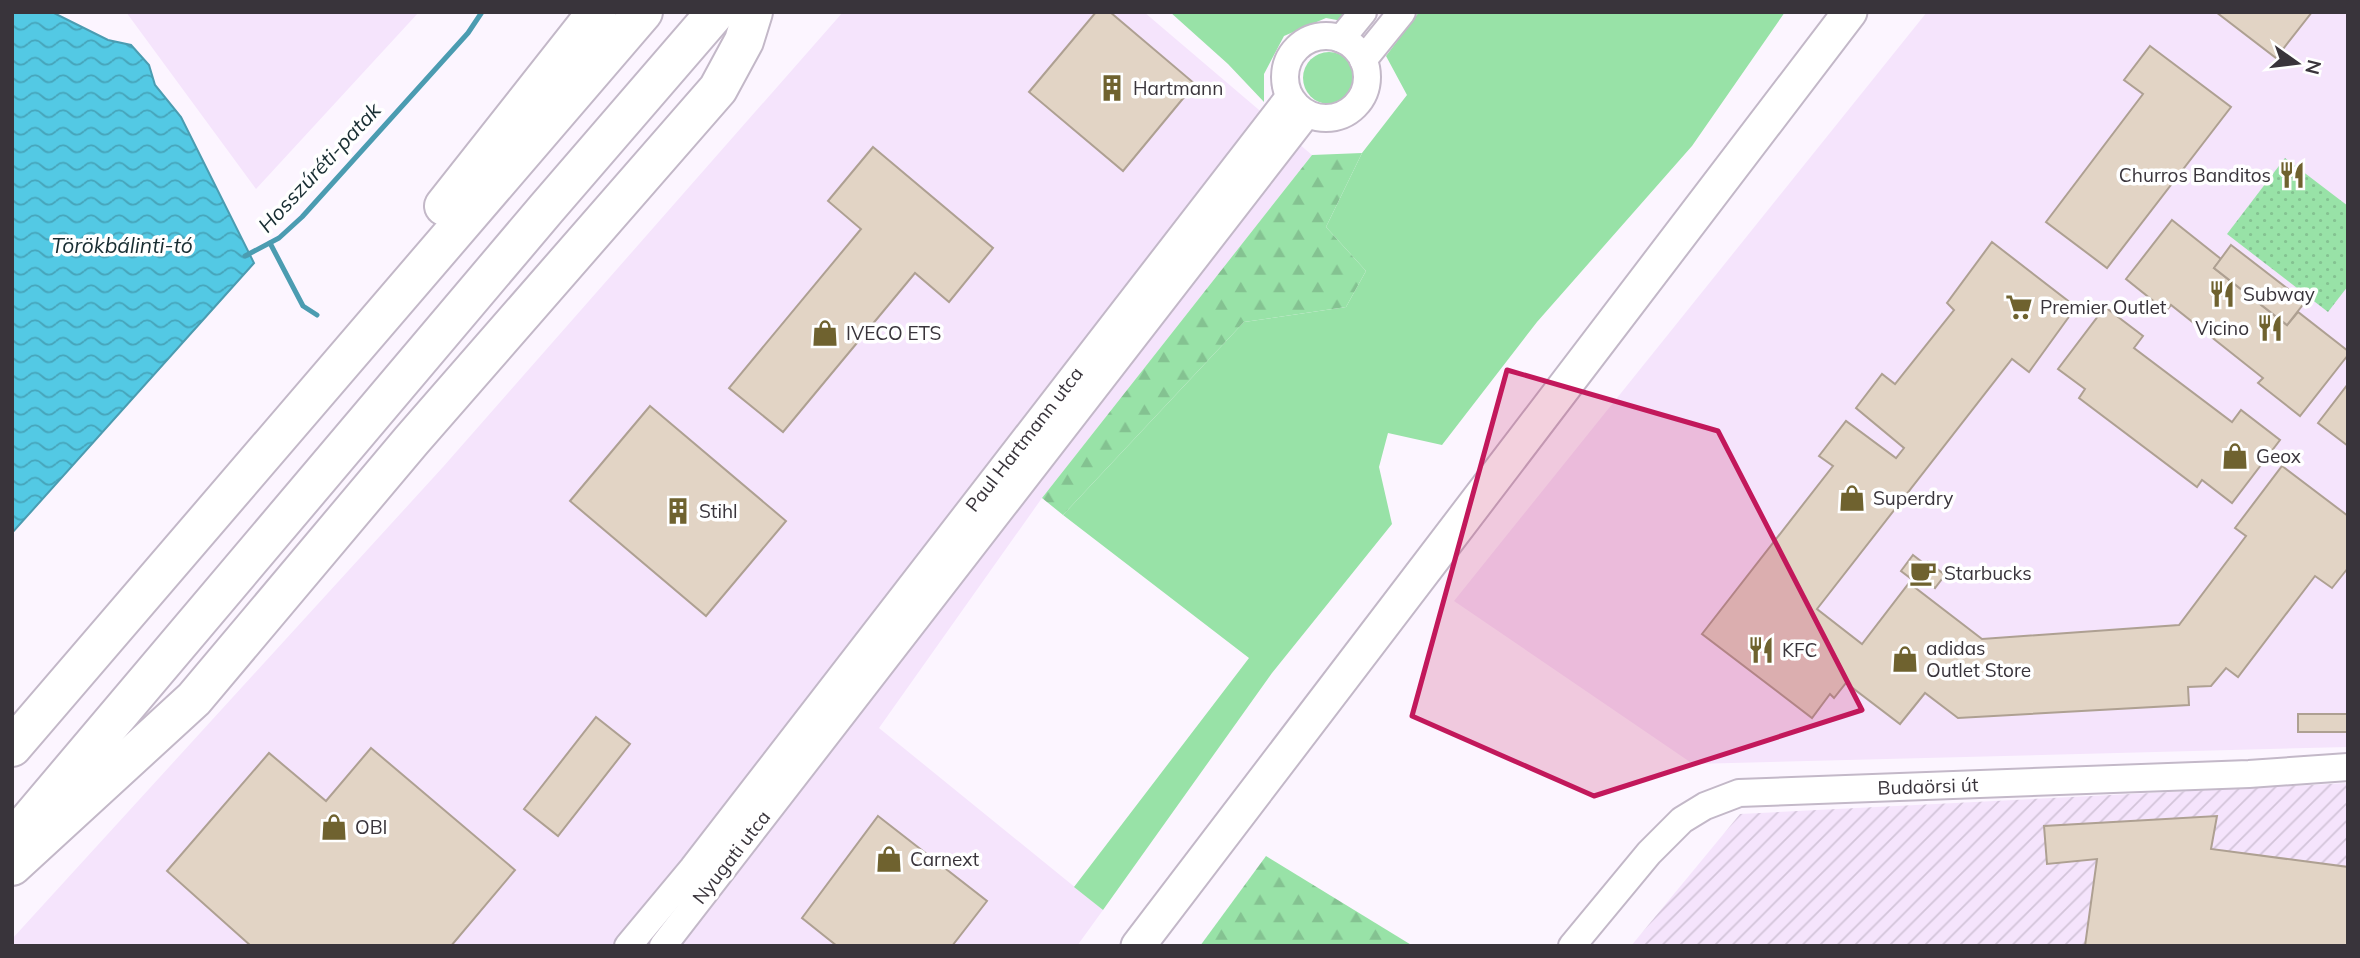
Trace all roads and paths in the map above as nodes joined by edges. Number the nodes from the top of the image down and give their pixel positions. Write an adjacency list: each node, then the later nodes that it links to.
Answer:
1 (643, 12): 13 (highway)
2 (716, 12): 10 (highway)
3 (729, 12): 10 (highway)
4 (753, 12): 19 (highway)
5 (1363, 12): 9 (street)
6 (1402, 12): 11 (street)
7 (1850, 12): 22 (main road)
8 (589, 21): 13 (highway)
9 (1341, 39): 11 (street); 12 (street)
10 (683, 52): 18 (highway)
11 (1363, 60): 12 (street)
12 (1298, 105): 16 (street, Paul Hartmann utca); 17 (street, Paul Hartmann utca)
13 (250, 470): 14 (highway)
14 (12, 747)
15 (2348, 767): 23 (street, Budaörsi út)
16 (799, 769): 21 (street, Nyugati utca)
17 (760, 781): 20 (street, Nyugati utca)
18 (12, 841)
19 (12, 866)
20 (628, 946)
21 (663, 946)
22 (1138, 946)
23 (1572, 946)

